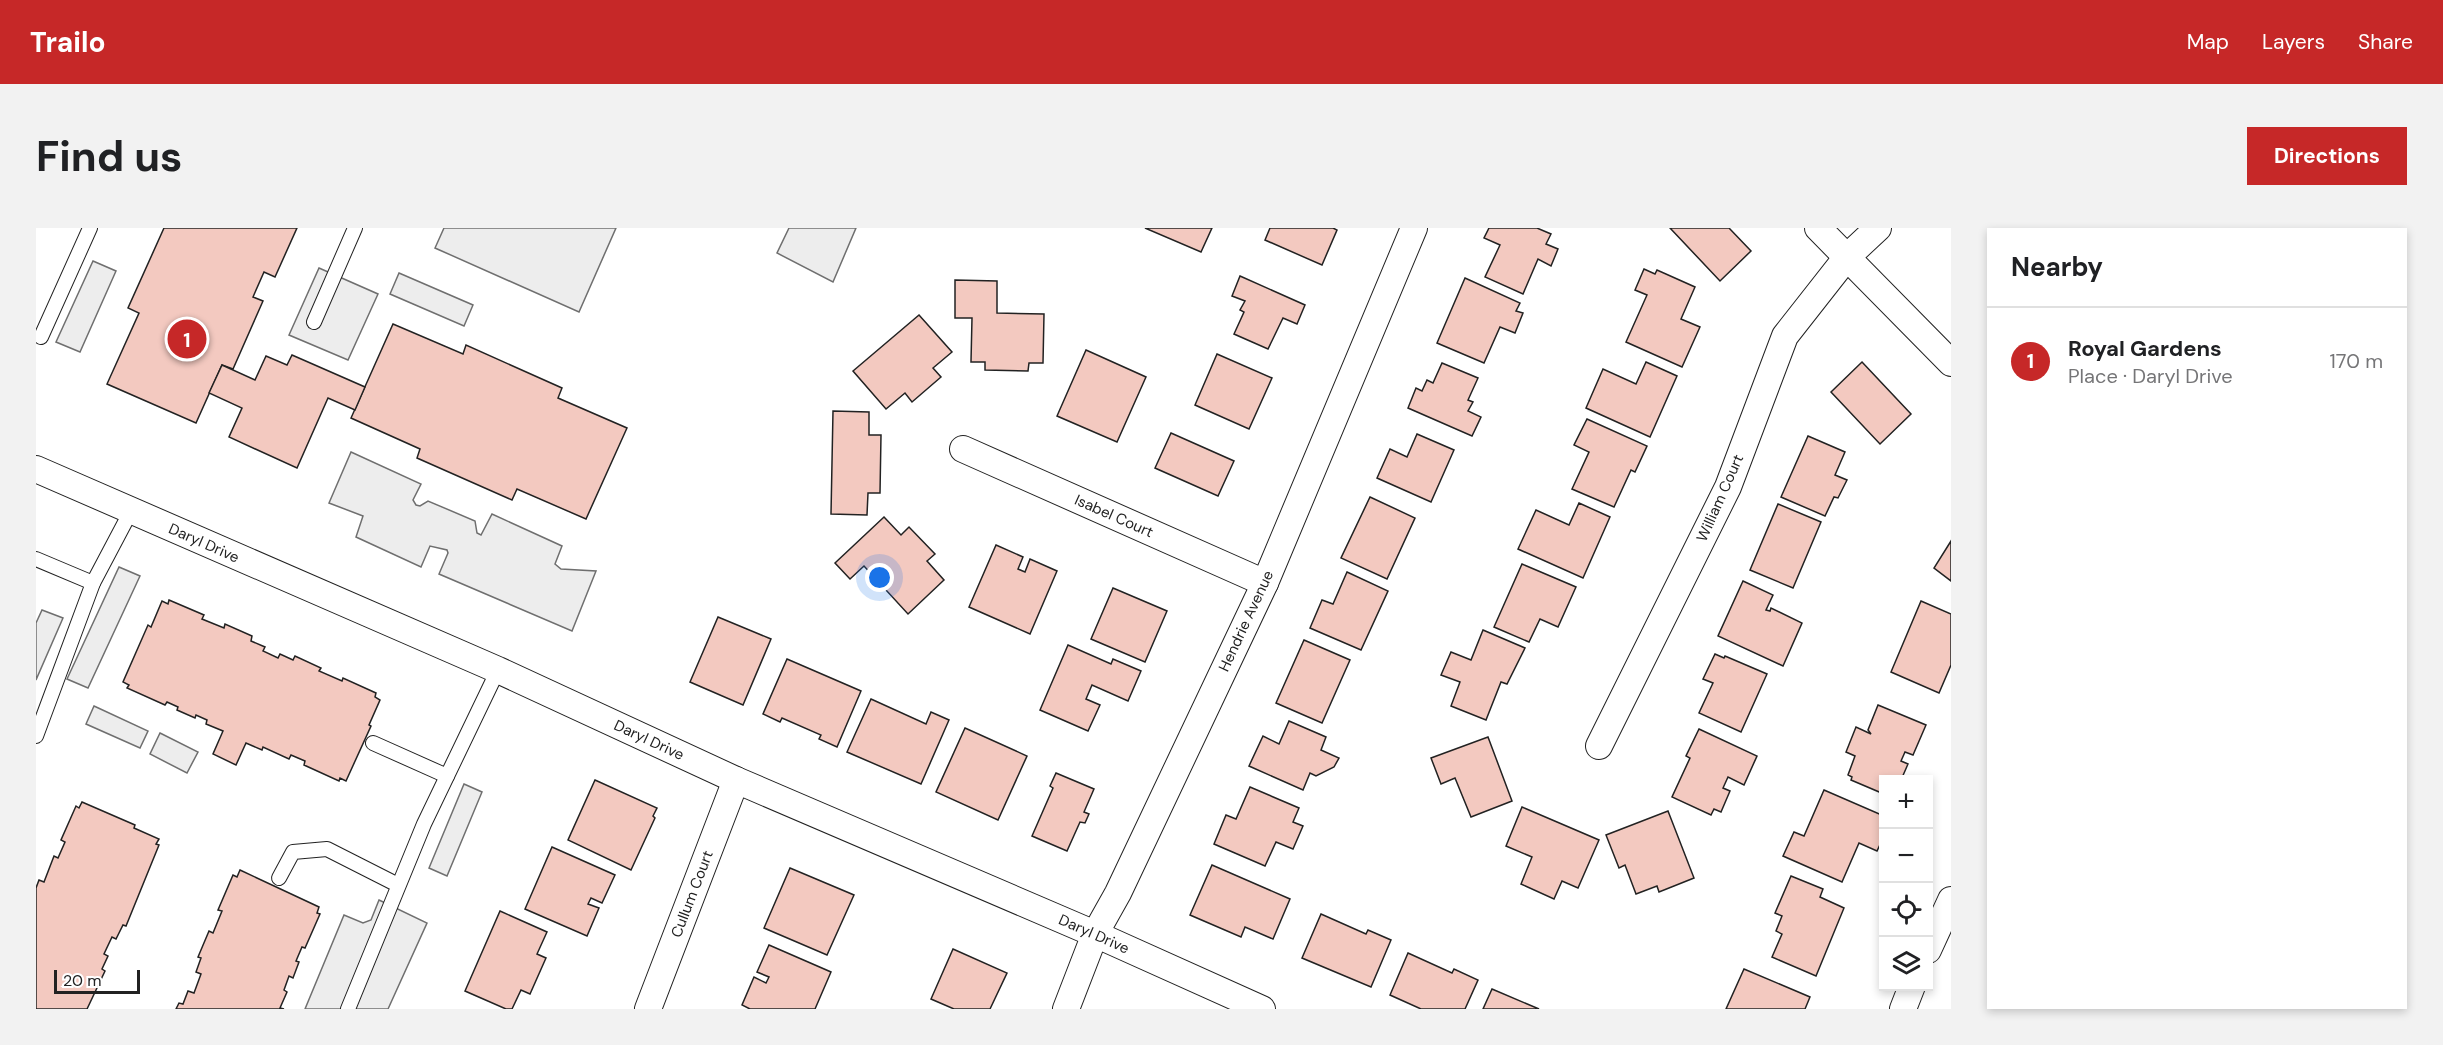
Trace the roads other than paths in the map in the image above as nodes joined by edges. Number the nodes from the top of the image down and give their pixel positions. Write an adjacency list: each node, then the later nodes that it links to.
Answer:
1 (90, 228): 8 (lane)
2 (355, 228): 7 (lane)
3 (1414, 228): 15 (street, Hendrie Avenue)
4 (1818, 228): 6 (street)
5 (1878, 228): 6 (street, William Court)
6 (1847, 257): 9 (street); 19 (street, William Court)
7 (314, 322)
8 (41, 338)
9 (1951, 363)
10 (963, 449): 15 (street, Isabel Court)
11 (36, 469): 12 (street, Daryl Drive)
12 (131, 511): 14 (lane); 16 (street, Daryl Drive)
13 (36, 559): 14 (lane)
14 (93, 583): 17 (lane)
15 (1265, 583): 25 (street, Hendrie Avenue)
16 (498, 670): 20 (lane); 21 (street, Daryl Drive)
17 (36, 736)
18 (373, 743): 20 (lane)
19 (1599, 746)
20 (447, 776): 23 (lane)
21 (736, 780): 25 (street, Daryl Drive); 29 (street, Cullum Court)
22 (279, 878): 23 (lane)
23 (398, 885): 28 (lane)
24 (1951, 900): 26 (street)
25 (1095, 934): 30 (street, Hendrie Avenue); 31 (street, Daryl Drive)
26 (1933, 941)
27 (1910, 991): 32 (street)
28 (348, 1009)
29 (648, 1009)
30 (1066, 1009)
31 (1262, 1009)
32 (1902, 1009)

